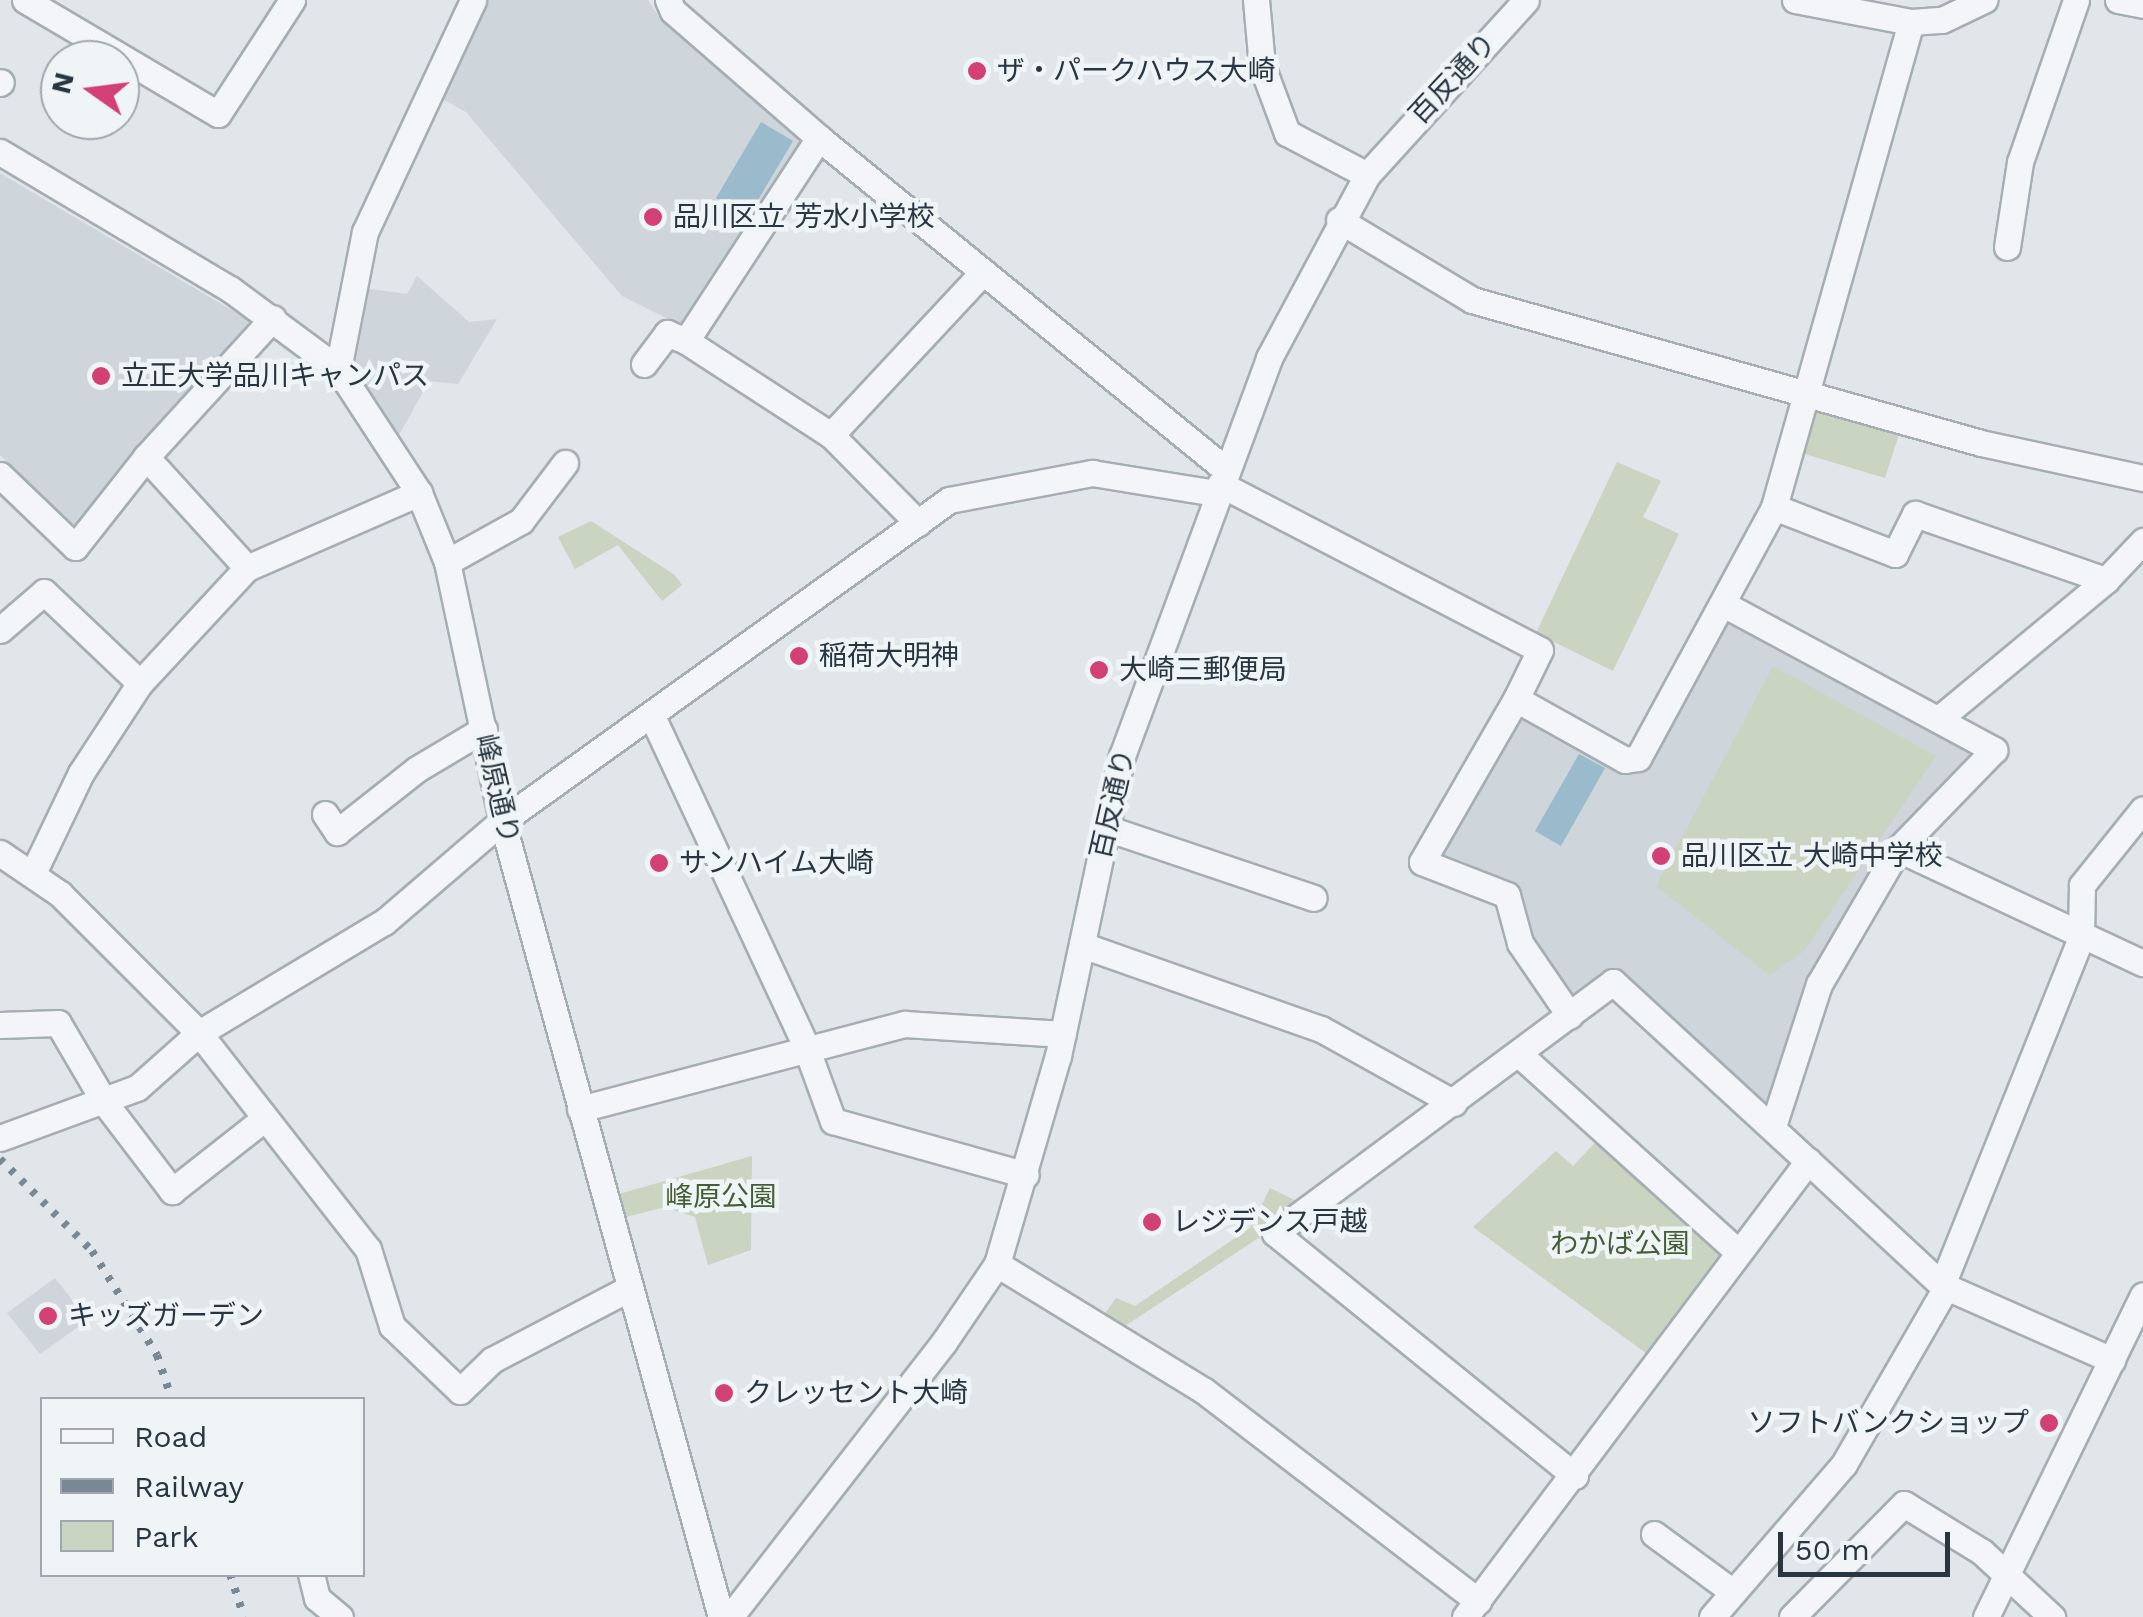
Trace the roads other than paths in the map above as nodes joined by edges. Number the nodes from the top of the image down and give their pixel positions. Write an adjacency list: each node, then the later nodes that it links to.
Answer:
1 (24, 0): 2 (street)
2 (292, 0)
3 (473, 0): 22 (street)
4 (1256, 0): 15 (street)
5 (1526, 0): 15 (street, 百反通り)
6 (1795, 0): 12 (street)
7 (1984, 0): 12 (street)
8 (2076, 0): 17 (street)
9 (2118, 0): 11 (street)
10 (678, 4): 13 (street)
11 (2143, 4)
12 (1912, 22): 23 (street)
13 (819, 138): 18 (street); 20 (street)
14 (0, 152): 19 (street, 峰原通り)
15 (1367, 175): 16 (street, 百反通り)
16 (1339, 220): 23 (street); 29 (street, 百反通り)
17 (2007, 247)
18 (983, 272): 24 (street); 29 (street)
19 (273, 318): 22 (street, 峰原通り); 25 (street)
20 (686, 341): 21 (street); 24 (street)
21 (644, 364)
22 (338, 369): 30 (street, 峰原通り)
23 (1809, 395): 28 (street); 31 (street)
24 (831, 436): 32 (street)
25 (146, 457): 27 (street); 35 (street)
26 (565, 463): 34 (street)
27 (0, 475)
28 (2143, 478)
29 (1221, 482): 32 (street); 40 (street); 47 (street, 百反通り)
30 (419, 493): 34 (street, 峰原通り); 35 (street)
31 (1774, 507): 36 (street); 37 (street)
32 (918, 524): 41 (street)
33 (2143, 541): 36 (street)
34 (447, 562): 43 (street, 峰原通り)
35 (247, 568): 39 (street)
36 (2106, 580): 42 (street)
37 (1724, 605): 40 (street); 42 (street)
38 (0, 630): 39 (street)
39 (140, 683): 50 (street)
40 (1516, 699): 55 (street)
41 (652, 716): 46 (street); 59 (street)
42 (1940, 718): 48 (street)
43 (484, 729): 45 (street); 46 (street, 峰原通り)
44 (2143, 809): 52 (street)
45 (325, 814)
46 (502, 821): 57 (street); 63 (street, 峰原通り)
47 (1106, 828): 51 (street); 53 (street, 百反通り)
48 (1898, 848): 52 (street); 65 (street)
49 (0, 853): 50 (street)
50 (34, 871): 57 (street)
51 (1314, 898)
52 (2081, 937): 54 (street); 71 (street)
53 (1082, 945): 58 (street, 百反通り); 62 (street)
54 (2143, 963)
55 (1570, 1016): 60 (street); 65 (street)
56 (0, 1024): 61 (street)
57 (199, 1033): 61 (street); 64 (street)
58 (1063, 1034): 59 (street); 68 (street, 百反通り)
59 (806, 1047): 63 (street); 68 (street)
60 (1520, 1055): 62 (street); 69 (street)
61 (105, 1103): 64 (street); 66 (street)
62 (1454, 1103): 75 (street)
63 (580, 1109): 72 (street, 峰原通り)
64 (265, 1118): 72 (street)
65 (1772, 1126): 67 (street)
66 (4, 1137)
67 (1808, 1162): 69 (street); 71 (street)
68 (1026, 1175): 70 (street, 百反通り)
69 (1738, 1251): 75 (street)
70 (996, 1264): 79 (street); 83 (street, 百反通り)
71 (1944, 1286): 74 (street); 80 (street)
72 (628, 1288): 82 (street, 峰原通り)
73 (2143, 1295): 74 (street)
74 (2112, 1360): 77 (street)
75 (1575, 1476): 79 (street)
76 (1654, 1534): 80 (street)
77 (2009, 1573): 84 (street); 85 (street); 86 (street)
78 (315, 1578): 81 (street)
79 (1471, 1609)
80 (1727, 1609)
81 (340, 1617)
82 (721, 1617)
83 (730, 1617)
84 (1792, 1617)
85 (1986, 1617)
86 (2052, 1617)

